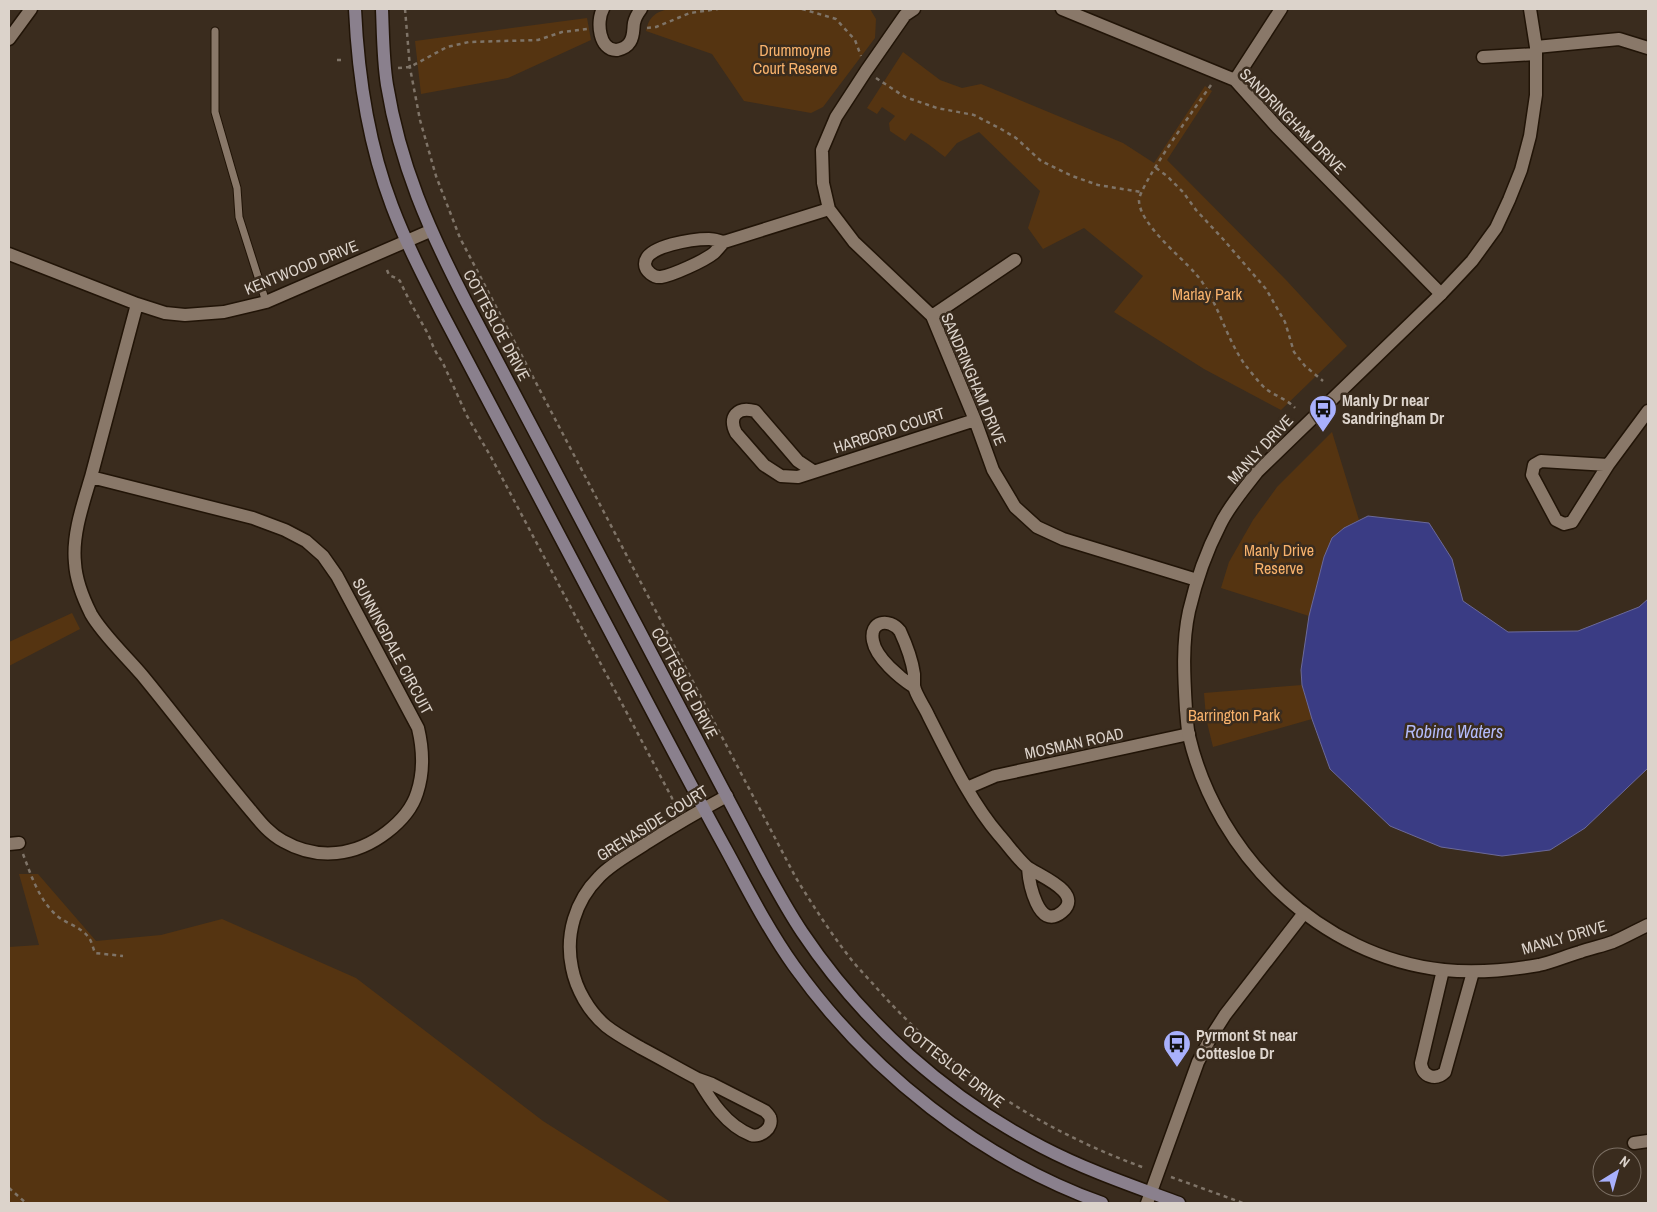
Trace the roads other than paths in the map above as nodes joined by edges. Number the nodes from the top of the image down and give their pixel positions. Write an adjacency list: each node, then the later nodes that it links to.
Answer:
1 (32, 9): 11 (street)
2 (355, 9): 18 (main road)
3 (382, 9): 17 (main road, COTTESLOE DRIVE)
4 (603, 9): 5 (street)
5 (641, 9)
6 (1062, 9): 15 (street, SANDRINGHAM DRIVE)
7 (1281, 9): 15 (street)
8 (1530, 9): 13 (street, MANLY DRIVE)
9 (906, 11): 16 (street, SANDRINGHAM DRIVE)
10 (215, 31): 23 (lane)
11 (9, 39)
12 (1648, 48): 13 (street)
13 (1536, 50): 14 (street); 22 (street, MANLY DRIVE)
14 (1483, 56)
15 (1235, 80): 22 (street, SANDRINGHAM DRIVE)
16 (829, 209): 19 (street); 25 (street, SANDRINGHAM DRIVE)
17 (430, 231): 18 (street, KENTWOOD DRIVE); 35 (main road, COTTESLOE DRIVE)
18 (406, 242): 23 (street, KENTWOOD DRIVE); 36 (main road)
19 (724, 242): 19 (street)
20 (9, 254): 24 (street, KENTWOOD DRIVE)
21 (1015, 260): 25 (street)
22 (1441, 294): 31 (street, MANLY DRIVE)
23 (266, 302): 24 (street, KENTWOOD DRIVE)
24 (138, 304): 30 (street, SUNNINGDALE CIRCUIT)
25 (932, 316): 27 (street, SANDRINGHAM DRIVE)
26 (1648, 411): 28 (street)
27 (975, 420): 29 (street, HARBORD COURT); 31 (street, SANDRINGHAM DRIVE)
28 (1608, 465): 28 (street)
29 (813, 471): 29 (street, HARBORD COURT)
30 (91, 477): 30 (street, SUNNINGDALE CIRCUIT)
31 (1197, 580): 33 (street, MANLY DRIVE)
32 (914, 687): 32 (street); 34 (street)
33 (1189, 734): 34 (street, MOSMAN ROAD); 38 (street, MANLY DRIVE)
34 (968, 788): 37 (street)
35 (727, 796): 36 (street, GRENASIDE COURT); 45 (main road, COTTESLOE DRIVE)
36 (704, 809): 42 (street, GRENASIDE COURT); 46 (main road)
37 (1028, 868)
38 (1304, 912): 40 (street, MANLY DRIVE); 45 (street)
39 (1648, 925): 41 (street, MANLY DRIVE)
40 (1443, 970): 41 (street, MANLY DRIVE); 41 (street)
41 (1473, 972)
42 (698, 1079): 42 (street, GRENASIDE COURT)
43 (1648, 1141): 44 (street)
44 (1634, 1143)
45 (1149, 1198): 47 (main road, COTTESLOE DRIVE)
46 (1102, 1203)
47 (1179, 1203)

